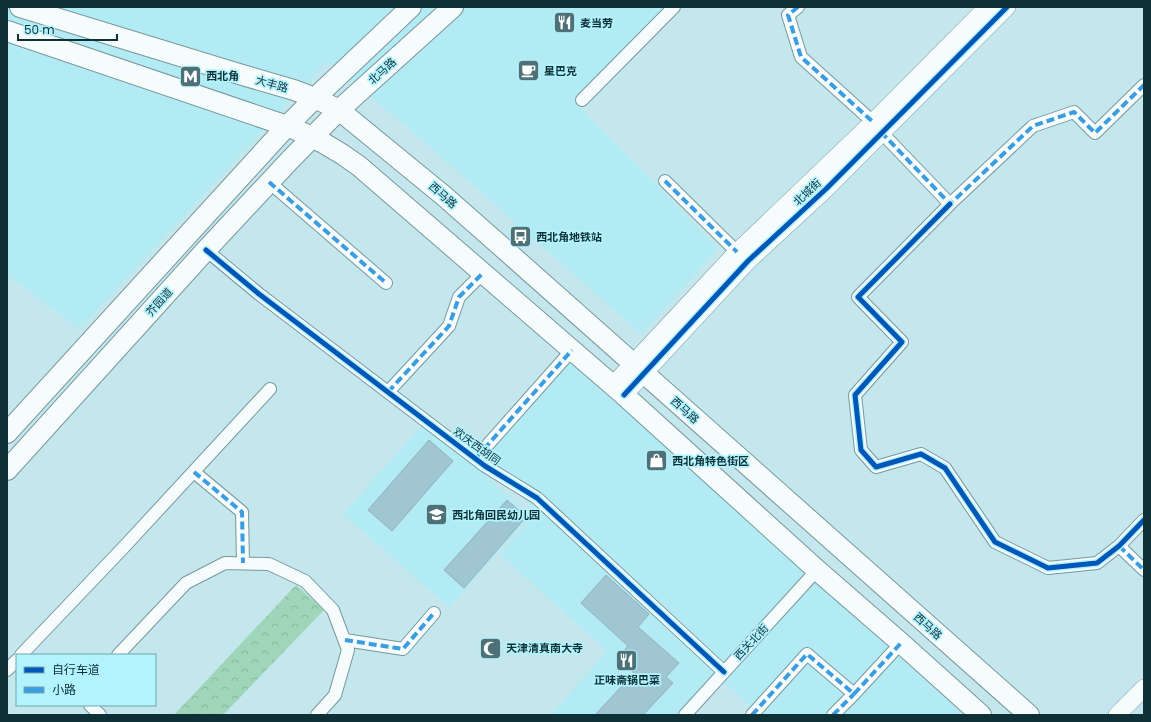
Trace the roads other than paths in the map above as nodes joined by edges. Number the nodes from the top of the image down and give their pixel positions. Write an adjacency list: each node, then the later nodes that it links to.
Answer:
1 (20, 7): 10 (main road, 大丰路)
2 (411, 7): 10 (main road)
3 (453, 7): 12 (main road, 北马路)
4 (674, 7): 11 (street)
5 (798, 7): 14 (street)
6 (987, 7): 14 (street, 北城街)
7 (1007, 7): 14 (street, 北城街)
8 (7, 31): 13 (main road)
9 (1143, 88): 18 (street)
10 (315, 98): 12 (main road, 大丰路); 13 (main road)
11 (582, 100)
12 (339, 110): 15 (main road, 北马路); 24 (main road, 西马路)
13 (287, 126): 15 (main road); 28 (main road)
14 (877, 127): 18 (street); 20 (street, 北城街); 24 (street, 北城街)
15 (313, 136): 16 (main road, 芥园道); 21 (main road)
16 (269, 182): 19 (main road, 芥园道); 22 (street)
17 (665, 182): 20 (street)
18 (950, 204): 33 (street)
19 (206, 250): 27 (street, 欢庆西胡同); 30 (main road, 芥园道)
20 (737, 252): 24 (street, 北城街)
21 (483, 272): 23 (main road); 27 (street)
22 (386, 283)
23 (572, 350): 26 (main road); 29 (street)
24 (638, 368): 26 (street, 北城街); 54 (main road, 西马路)
25 (270, 389): 31 (street)
26 (618, 390): 35 (main road)
27 (388, 392): 29 (street, 欢庆西胡同)
28 (7, 433)
29 (476, 458): 44 (street, 欢庆西胡同)
30 (7, 470)
31 (194, 472): 34 (street); 40 (street)
32 (1144, 520): 33 (street)
33 (1119, 546): 36 (street)
34 (243, 563): 38 (street); 41 (street)
35 (817, 570): 39 (main road); 44 (street, 西关北街)
36 (1144, 570)
37 (434, 613): 38 (street)
38 (345, 640): 49 (street)
39 (901, 643): 46 (street); 53 (main road)
40 (30, 652)
41 (119, 654)
42 (16, 661): 43 (street)
43 (7, 670)
44 (724, 672): 50 (street, 西关北街)
45 (1144, 688): 55 (street)
46 (854, 694): 51 (street); 52 (street)
47 (91, 706): 48 (street)
48 (100, 715)
49 (317, 715)
50 (685, 715)
51 (752, 715)
52 (833, 715)
53 (981, 715)
54 (1029, 715)
55 (1117, 715)

